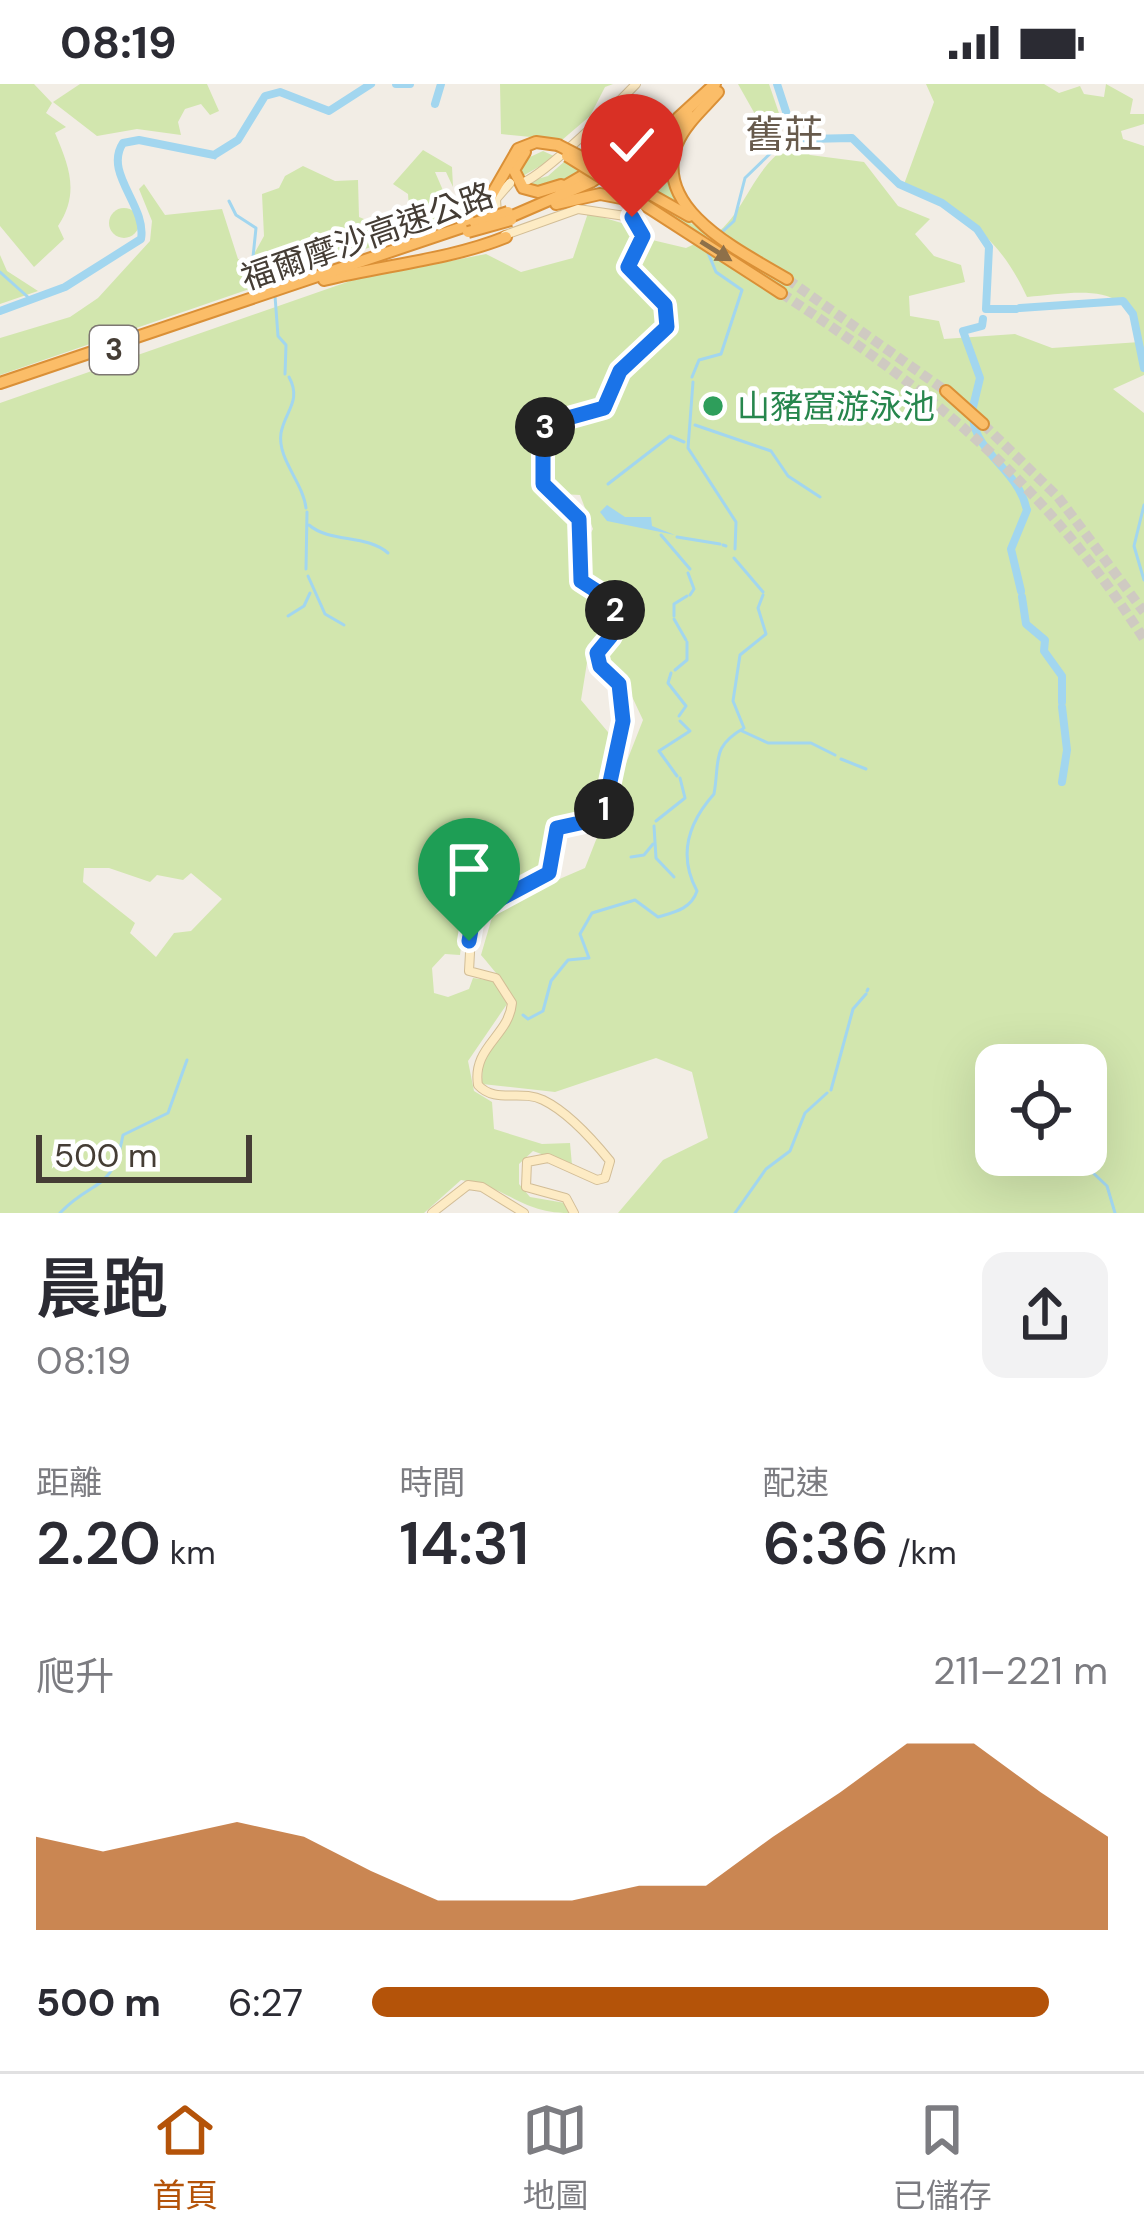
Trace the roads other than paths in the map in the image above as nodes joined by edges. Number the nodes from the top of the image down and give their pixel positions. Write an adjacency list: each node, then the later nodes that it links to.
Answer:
1 (636, 84): 6 (main road)
2 (720, 87): 3 (highway)
3 (679, 126): 7 (highway, 福爾摩沙高速公路); 9 (highway, 福爾摩沙高速公路); 12 (highway)
4 (555, 148): 5 (highway, bridge); 7 (highway); 8 (highway)
5 (614, 179): 10 (highway); 12 (highway)
6 (523, 180)
7 (576, 181): 9 (highway, 福爾摩沙高速公路)
8 (508, 182): 11 (highway); 13 (main road)
9 (509, 216): 10 (highway); 11 (highway, bridge)
10 (671, 223): 12 (highway, one-way to 12)
11 (471, 224): 14 (highway, 福爾摩沙高速公路 / 3); 15 (highway, 福爾摩沙高速公路 / 3)
12 (713, 230)
13 (506, 237): 14 (highway); 21 (main road)
14 (324, 280): 15 (highway, 福爾摩沙高速公路 / 3)
15 (303, 284): 16 (highway, 福爾摩沙高速公路 / 3)
16 (1, 386)
17 (946, 391): 18 (highway)
18 (983, 424)
19 (432, 1213): 20 (main road)
20 (524, 1213)
21 (574, 1213)

